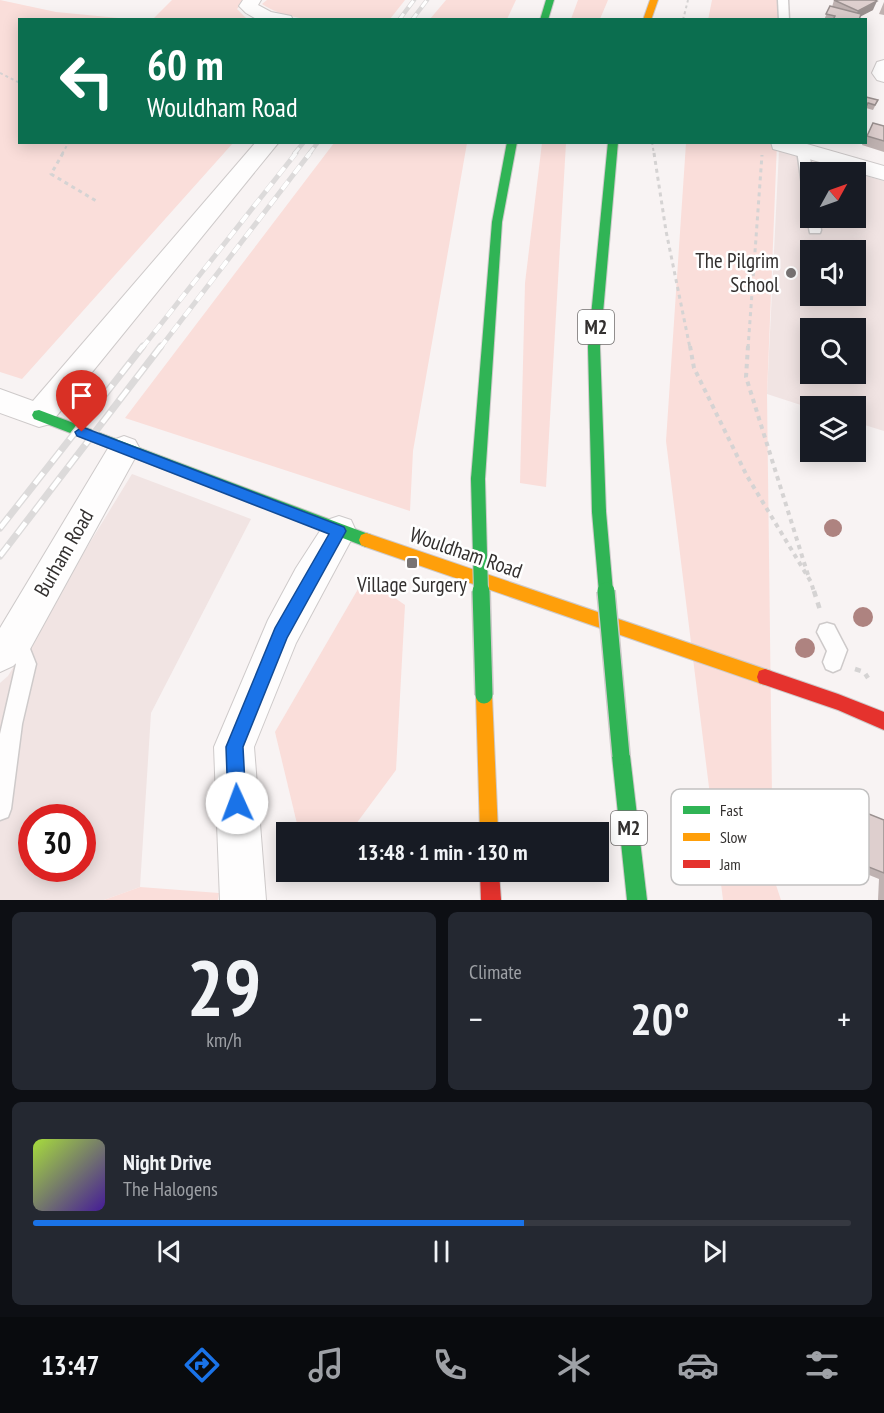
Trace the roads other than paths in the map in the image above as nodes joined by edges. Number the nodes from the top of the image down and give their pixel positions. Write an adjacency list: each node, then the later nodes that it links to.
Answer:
1 (252, 0): 5 (street)
2 (550, 0): 6 (main road)
3 (654, 0): 7 (main road)
4 (783, 0): 8 (lane)
5 (274, 18)
6 (545, 18)
7 (648, 18)
8 (784, 18)
9 (884, 66): 10 (street)
10 (884, 76)
11 (266, 144): 19 (street)
12 (512, 144): 27 (main road, bridge)
13 (613, 144): 31 (main road, M2, bridge)
14 (775, 147): 15 (street)
15 (803, 150): 16 (lane); 17 (street)
16 (805, 162)
17 (884, 173)
18 (0, 401): 19 (street)
19 (39, 415): 20 (main road, Wouldham Road)
20 (124, 449): 21 (main road, Wouldham Road); 23 (street, Burham Road)
21 (339, 531): 25 (main road, Wouldham Road); 29 (street)
22 (827, 632): 24 (lane)
23 (8, 646): 26 (lane)
24 (834, 662)
25 (884, 721)
26 (0, 809)
27 (489, 822)
28 (490, 882): 30 (main road)
29 (243, 900)
30 (491, 900)
31 (637, 900)

